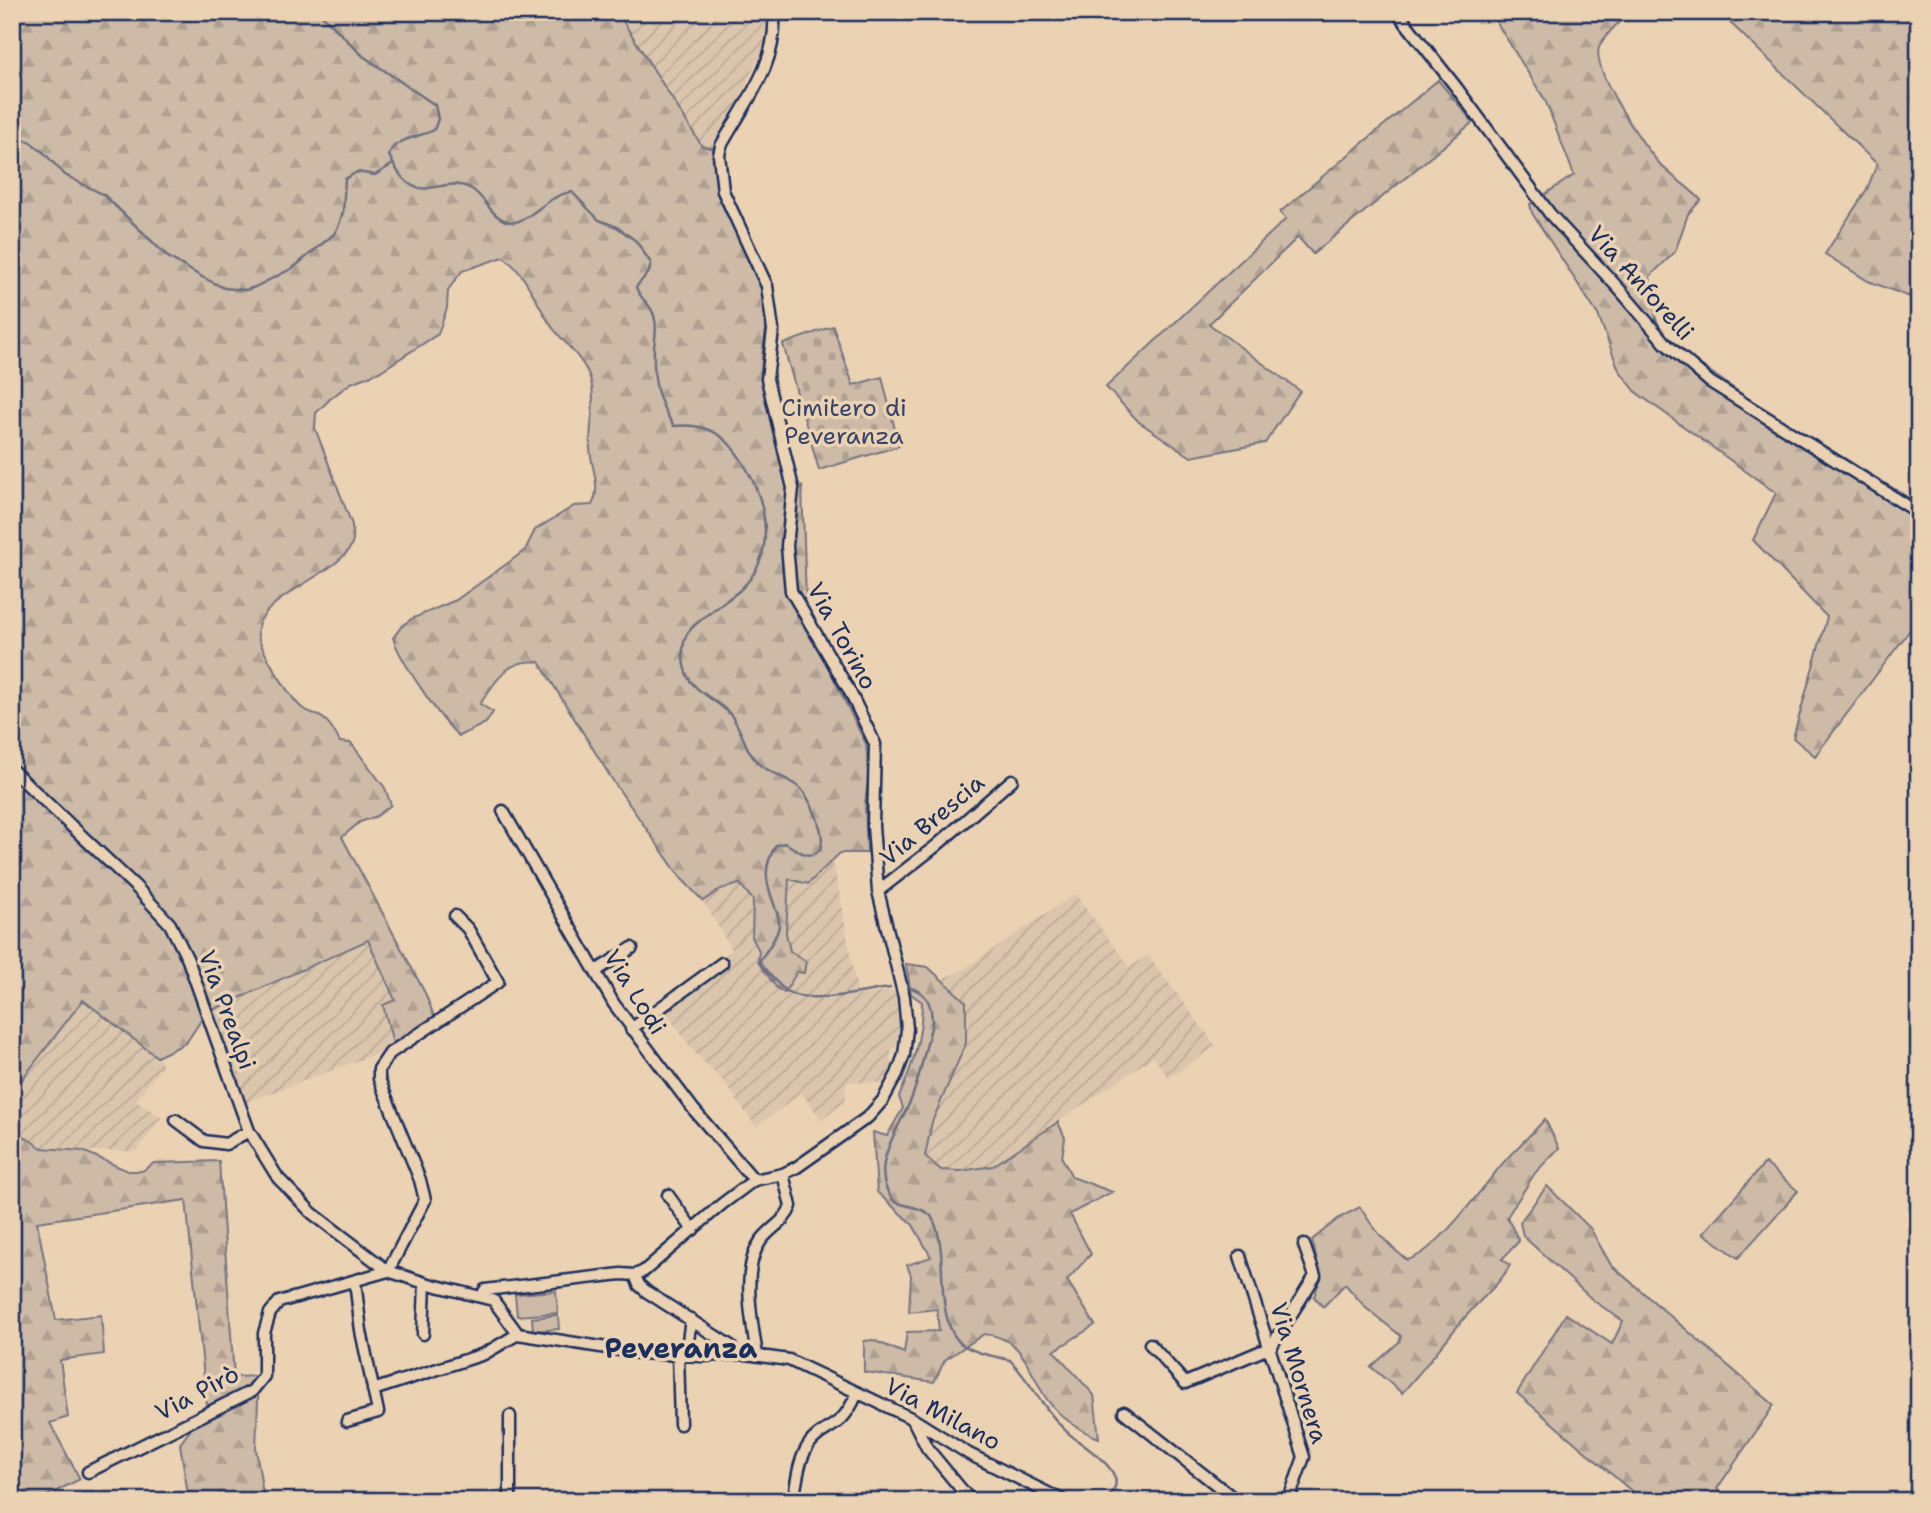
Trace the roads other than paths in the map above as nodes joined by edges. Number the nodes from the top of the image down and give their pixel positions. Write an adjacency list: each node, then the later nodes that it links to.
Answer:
1 (774, 12): 7 (street, Via Torino)
2 (1396, 12): 3 (street, Via Anforelli)
3 (1919, 513)
4 (12, 770): 14 (street, Via Prealpi)
5 (1012, 780): 7 (street, Via Brescia)
6 (503, 811): 11 (street, Via Lodi)
7 (878, 891): 15 (street, Via Torino)
8 (455, 916): 21 (street)
9 (632, 948): 11 (street)
10 (722, 963): 12 (street)
11 (596, 971): 12 (street, Via Lodi)
12 (631, 1028): 16 (street, Via Lodi)
13 (176, 1120): 14 (street)
14 (249, 1131): 21 (street, Via Prealpi)
15 (783, 1174): 16 (street, Via Torino); 33 (street)
16 (754, 1180): 18 (street)
17 (668, 1195): 18 (street)
18 (693, 1230): 22 (street)
19 (1304, 1244): 30 (street)
20 (1240, 1256): 30 (street, Via Mornera)
21 (388, 1271): 23 (street, Via Pirò); 24 (street)
22 (635, 1275): 25 (street); 26 (street)
23 (355, 1281): 34 (street); 41 (street, Via Pirò)
24 (425, 1283): 25 (street); 27 (street)
25 (482, 1296): 28 (street)
26 (691, 1320): 31 (street); 32 (street)
27 (424, 1334)
28 (517, 1334): 31 (street, Via Milano); 34 (street)
29 (1150, 1344): 30 (street)
30 (1271, 1348): 47 (street, Via Mornera)
31 (682, 1354): 32 (street, Via Milano); 40 (street)
32 (733, 1354): 33 (street, Via Milano)
33 (757, 1354): 35 (street, Via Milano)
34 (373, 1390): 39 (street)
35 (857, 1393): 38 (street, Via Milano); 43 (street)
36 (1124, 1412): 46 (street)
37 (510, 1416): 42 (street)
38 (913, 1419): 44 (street); 45 (street, Via Milano)
39 (347, 1421)
40 (680, 1424)
41 (88, 1472)
42 (510, 1501)
43 (793, 1501)
44 (971, 1501)
45 (1063, 1501)
46 (1237, 1501)
47 (1288, 1501)

